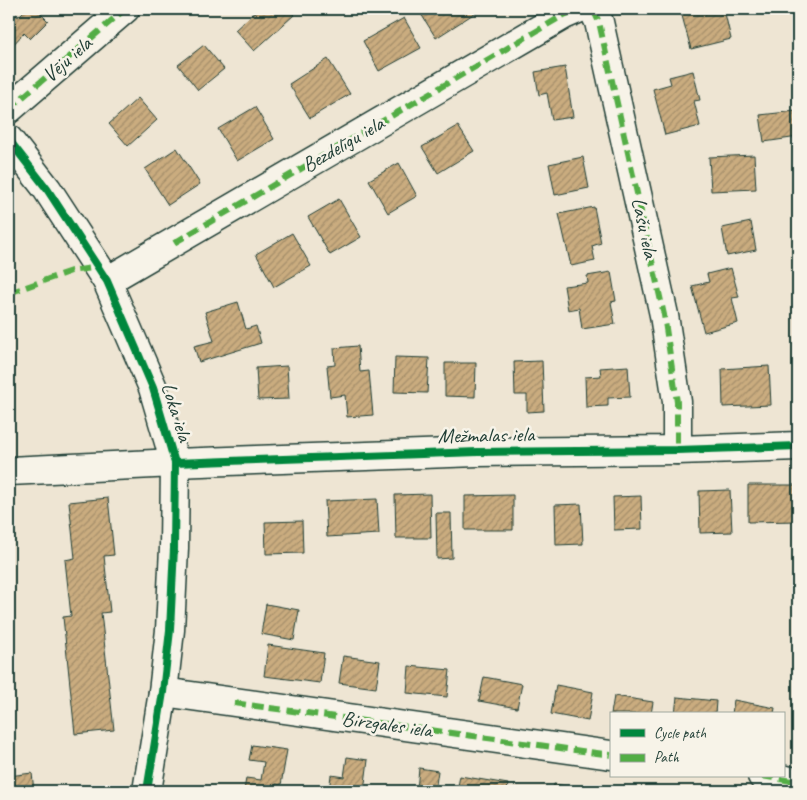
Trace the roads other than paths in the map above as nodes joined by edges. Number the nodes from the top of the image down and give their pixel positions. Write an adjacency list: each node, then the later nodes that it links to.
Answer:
1 (125, 9): 4 (street, Vēju iela)
2 (578, 9): 6 (street, Bezdelīgu iela)
3 (593, 9): 8 (street, Lašu iela)
4 (9, 109)
5 (9, 140): 6 (street, Loka iela)
6 (108, 281): 9 (street, Loka iela)
7 (798, 446): 8 (street, Mežmalas iela)
8 (677, 450): 9 (street, Mežmalas iela)
9 (175, 463): 10 (street, Mežmalas iela); 11 (street, Loka iela)
10 (9, 471)
11 (163, 692): 12 (street, Birzgales iela); 15 (street, Loka iela)
12 (610, 755)
13 (774, 778): 14 (street)
14 (798, 782)
15 (147, 791)

